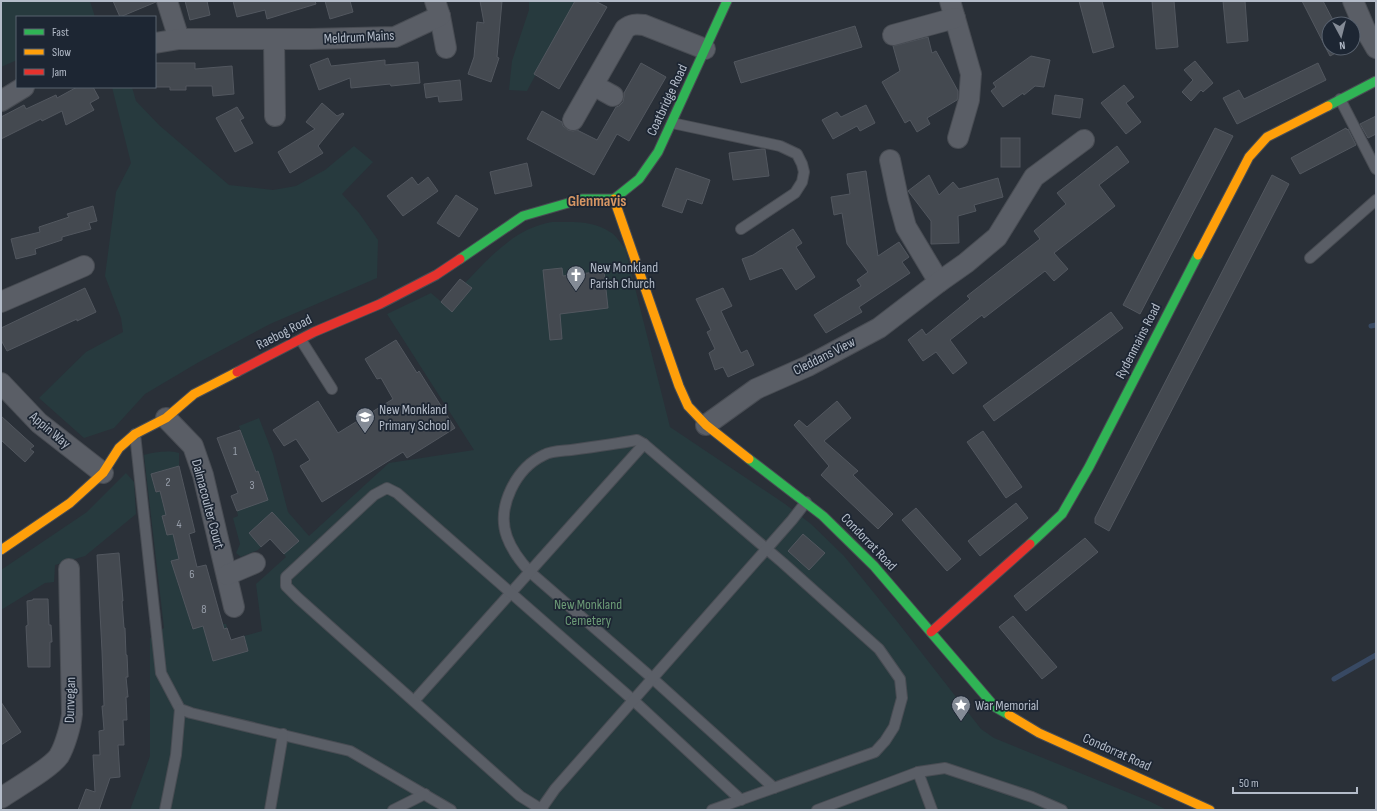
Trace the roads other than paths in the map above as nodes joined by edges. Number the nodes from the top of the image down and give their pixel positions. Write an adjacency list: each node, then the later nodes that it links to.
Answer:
1 (168, 1): 7 (street)
2 (727, 1): 12 (main road, Coatbridge Road)
3 (1353, 1): 11 (street)
4 (437, 8): 8 (street, Meldrum Mains); 10 (street, Meldrum Mains)
5 (953, 10): 6 (street); 22 (street)
6 (893, 35)
7 (179, 39): 8 (street, Meldrum Mains); 9 (street, Meldrum Mains)
8 (274, 39): 19 (street)
9 (156, 43)
10 (446, 48)
11 (1376, 48)
12 (705, 49): 14 (street); 21 (main road, Coatbridge Road)
13 (1376, 81): 17 (main road, Rydenmains Road)
14 (593, 85): 16 (street); 20 (street)
15 (22, 88): 18 (street)
16 (613, 96)
17 (1340, 99): 25 (lane); 50 (main road, Rydenmains Road)
18 (1, 101)
19 (275, 116)
20 (573, 120)
21 (672, 123): 26 (main road, Coatbridge Road); 28 (lane)
22 (958, 138)
23 (1084, 140): 31 (street, Cleddans View)
24 (890, 160): 31 (street)
25 (1376, 169)
26 (614, 199): 33 (main road, Raebog Road); 37 (main road, Condorrat Road)
27 (1376, 200): 29 (lane)
28 (741, 229)
29 (1310, 258)
30 (84, 266): 32 (street)
31 (939, 282): 37 (street, Cleddans View)
32 (1, 302)
33 (300, 340): 35 (lane); 36 (main road, Raebog Road)
34 (1, 383): 40 (street, Appin Way)
35 (332, 389)
36 (166, 418): 38 (main road, Raebog Road); 47 (street, Dalmacoulter Court)
37 (706, 425): 41 (main road, Condorrat Road)
38 (135, 434): 40 (main road, Raebog Road); 54 (lane)
39 (644, 444): 42 (lane); 46 (lane); 46 (lane)
40 (103, 473): 43 (main road, Raebog Road)
41 (806, 502): 42 (lane); 50 (main road, Condorrat Road)
42 (767, 549): 51 (lane); 57 (lane)
43 (1, 550)
44 (255, 563): 47 (street)
45 (69, 569): 59 (street, Dunvegan)
46 (530, 572): 48 (lane); 51 (lane)
47 (227, 576): 49 (street, Dalmacoulter Court)
48 (511, 593): 52 (lane); 53 (lane); 53 (lane)
49 (234, 607)
50 (931, 632): 72 (main road, Condorrat Road)
51 (652, 678): 52 (lane); 57 (lane)
52 (633, 700): 60 (lane); 62 (lane)
53 (414, 701): 62 (lane)
54 (180, 709): 55 (lane); 64 (lane)
55 (283, 734): 58 (lane); 65 (lane)
56 (918, 772): 69 (lane); 70 (lane); 71 (lane)
57 (774, 788): 60 (lane)
58 (425, 794): 66 (lane); 67 (lane)
59 (1, 798)
60 (741, 800): 68 (lane)
61 (1, 803): 63 (street)
62 (542, 809)
63 (5, 810)
64 (165, 810)
65 (270, 810)
66 (393, 810)
67 (451, 810)
68 (712, 810)
69 (817, 810)
70 (932, 810)
71 (1062, 810)
72 (1210, 810)

